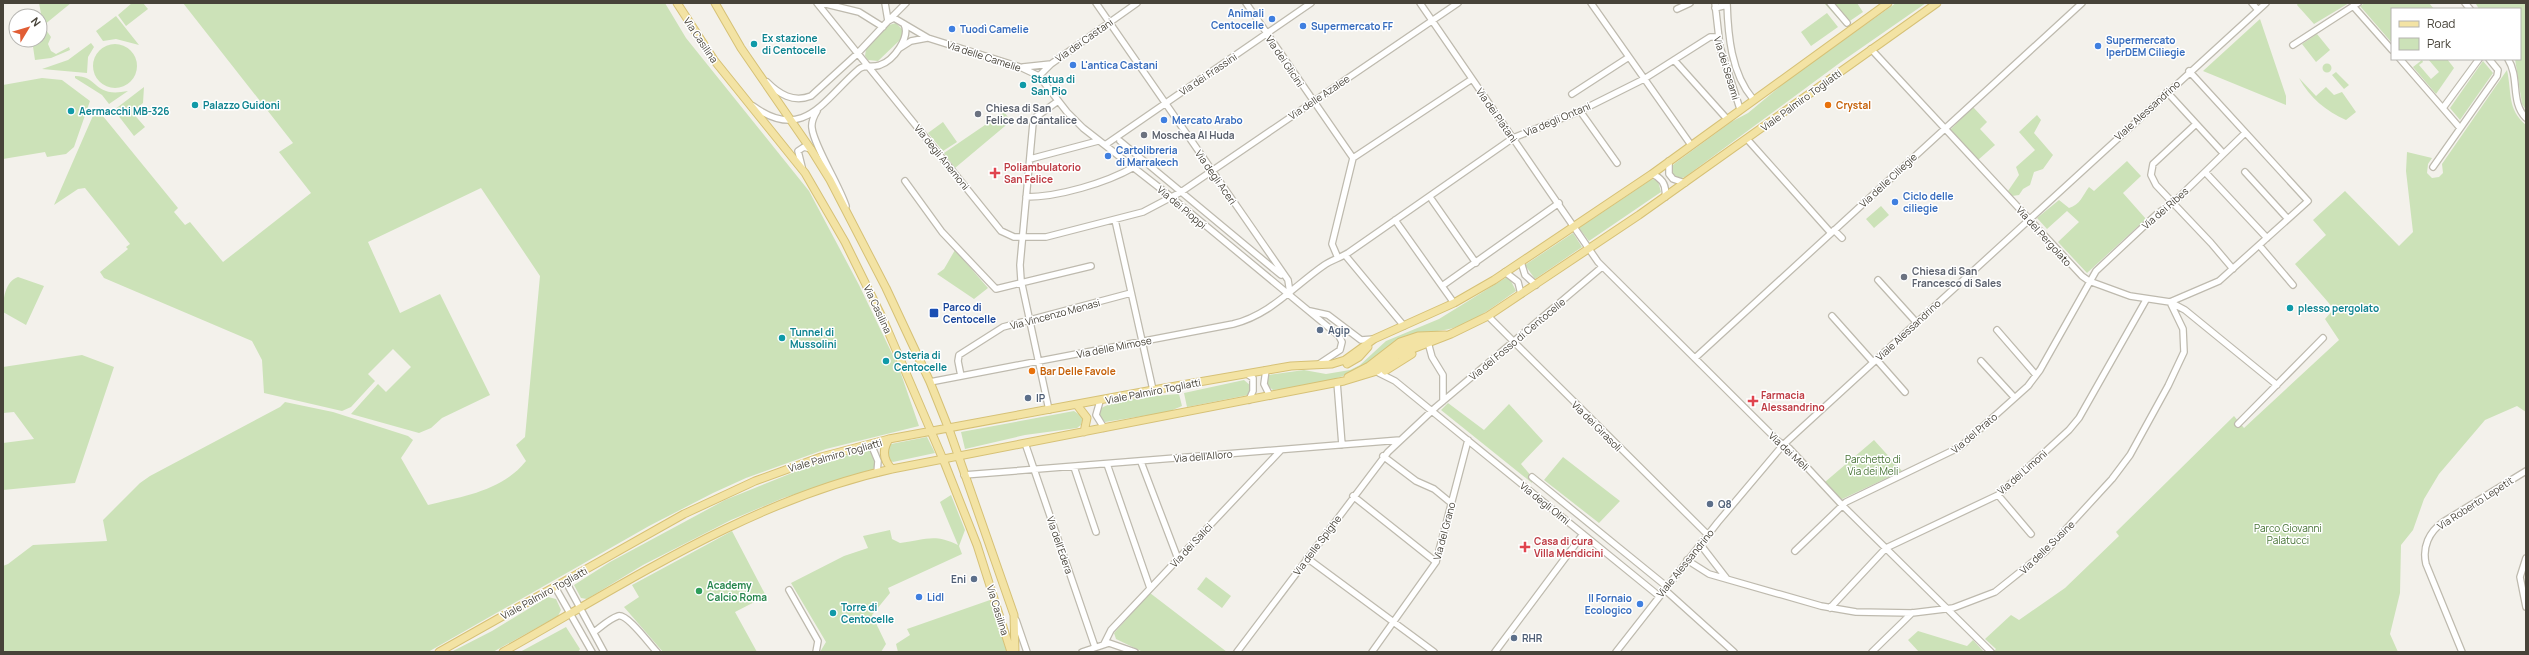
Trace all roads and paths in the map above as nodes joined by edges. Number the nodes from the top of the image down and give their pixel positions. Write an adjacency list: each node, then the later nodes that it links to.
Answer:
1 (677, 3): 56 (main road, Via Casilina)
2 (715, 3): 48 (main road, Via Casilina)
3 (818, 3): 30 (street); 38 (street, Via degli Anemoni)
4 (885, 3): 26 (street)
5 (906, 3): 26 (street)
6 (1096, 3): 28 (street, Via degli Aceri)
7 (1137, 3): 28 (street, Via dei Castani)
8 (1246, 3): 31 (street, Via dei Glicini)
9 (1311, 3): 31 (street, Via dei Frassini)
10 (1420, 3): 25 (street, Via dei Platani)
11 (1458, 3): 25 (street, Via delle Azalee)
12 (1591, 3): 39 (street)
13 (1690, 3): 23 (street)
14 (1830, 3): 29 (street)
15 (1888, 3): 55 (main road, Viale Palmiro Togliatti)
16 (1936, 3): 35 (main road, Viale Palmiro Togliatti)
17 (2082, 3): 68 (street, Via delle Ciliegie)
18 (2252, 3): 24 (street)
19 (2266, 3): 24 (street, Viale Alessandrino)
20 (1727, 4): 22 (street); 55 (street, Via dei Sesami)
21 (2356, 4): 34 (street); 36 (street)
22 (1715, 6): 32 (street, Via dei Sesami)
23 (1677, 9)
24 (2258, 10): 49 (street, Viale Alessandrino)
25 (1432, 20): 51 (street, Via dei Platani); 58 (street, Via delle Azalee)
26 (888, 21): 27 (street); 30 (street)
27 (904, 22): 33 (street, Via delle Camelie); 37 (street)
28 (1109, 22): 45 (street, Via dei Castani); 59 (street, Via degli Aceri)
29 (1846, 22)
30 (883, 27): 38 (street)
31 (1267, 34): 58 (street, Via dei Glicini); 59 (street, Via dei Frassini)
32 (1717, 37): 40 (street, Via degli Ontani); 62 (street, Via dei Sesami)
33 (928, 38): 37 (street); 47 (street, Via delle Camelie)
34 (2293, 44)
35 (1871, 48): 68 (street, Via del Pergolato); 72 (main road, Viale Palmiro Togliatti)
36 (2391, 49)
37 (896, 51): 46 (street)
38 (857, 54): 46 (street, Via degli Anemoni); 48 (street)
39 (1629, 57): 52 (street); 54 (street)
40 (1674, 60): 52 (street, Via degli Ontani); 65 (street)
41 (2401, 60): 61 (street)
42 (2478, 60): 61 (street)
43 (2490, 60): 69 (street)
44 (2508, 60): 64 (street)
45 (1051, 64): 47 (street, Via dei Castani); 50 (street, Via dei Castani)
46 (868, 66): 60 (street); 106 (street, Via degli Anemoni)
47 (1020, 67): 50 (street, Via delle Camelie)
48 (755, 68): 66 (main road, Via Casilina)
49 (2189, 72): 53 (street, Viale Alessandrino); 101 (street, Via del Pergolato)
50 (1039, 76): 57 (street, Via dei Pioppi)
51 (1472, 79): 71 (street, Via dei Platani); 79 (street)
52 (1644, 79): 63 (street, Via degli Ontani); 76 (street)
53 (2167, 92): 67 (street); 100 (street, Viale Alessandrino)
54 (1572, 94)
55 (1753, 99): 62 (main road, Viale Palmiro Togliatti)
56 (745, 100): 66 (street); 88 (main road, Via Casilina)
57 (1058, 101): 73 (street, Via dei Pioppi); 80 (street)
58 (1313, 101): 79 (street, Via dei Glicini); 85 (street, Via delle Azalee)
59 (1165, 103): 75 (street, Via dei Frassini); 85 (street, Via degli Aceri)
60 (820, 107): 66 (street); 99 (street, Via Casilina)
61 (2443, 108): 69 (street)
62 (1740, 109): 65 (main road, Viale Palmiro Togliatti)
63 (1580, 111): 71 (street, Via degli Ontani); 82 (street)
64 (2526, 118)
65 (1727, 119): 76 (main road, Viale Palmiro Togliatti)
66 (791, 121): 77 (main road, Via Casilina)
67 (2196, 124): 78 (street); 97 (street)
68 (1944, 128): 100 (street, Via del Pergolato); 105 (street, Via delle Ciliegie)
69 (2460, 128): 84 (street)
70 (2243, 135): 78 (street, Via dei Ribes)
71 (1513, 138): 98 (street, Via dei Platani); 103 (street, Via degli Ontani)
72 (1747, 139): 91 (main road, Viale Palmiro Togliatti); 105 (street)
73 (1098, 141): 75 (street, Via dei Pioppi); 80 (street)
74 (1120, 141): 92 (street, Via dei Pioppi)
75 (1105, 145): 83 (street, Via dei Pioppi)
76 (1691, 145): 81 (main road, Viale Palmiro Togliatti)
77 (812, 151): 88 (street); 99 (main road, Via Casilina)
78 (2223, 153): 86 (street, Via dei Ribes)
79 (1353, 158): 112 (street)
80 (1030, 159): 93 (street)
81 (1669, 161): 89 (main road, Viale Palmiro Togliatti); 91 (street)
82 (1617, 164)
83 (1134, 167): 93 (street); 95 (street, Via dei Pioppi)
84 (2434, 167)
85 (1212, 170): 92 (street, Via delle Azalee); 119 (street, Via degli Aceri)
86 (2205, 172): 97 (street, Via dei Ribes); 108 (street)
87 (2245, 172): 101 (street)
88 (805, 173): 174 (main road, Via Casilina)
89 (1652, 174): 94 (street); 104 (main road, Viale Palmiro Togliatti)
90 (905, 182): 122 (street)
91 (1685, 183): 94 (main road, Viale Palmiro Togliatti)
92 (1181, 192): 95 (street, Via delle Azalee); 119 (street, Via dei Pioppi)
93 (1026, 197): 106 (street)
94 (1665, 197): 110 (main road, Viale Palmiro Togliatti)
95 (1172, 198): 102 (street, Via delle Azalee); 126 (street, Via dei Pioppi)
96 (1432, 200): 114 (street)
97 (2174, 202): 117 (street); 121 (street, Via dei Ribes)
98 (1559, 203): 104 (street, Via dei Platani); 114 (street)
99 (848, 214): 158 (main road, Via Casilina)
100 (2029, 219): 121 (street, Via del Pergolato); 136 (street, Viale Alessandrino)
101 (2288, 219): 108 (street, Via del Pergolato)
102 (1115, 220): 106 (street, Via degli Anemoni); 127 (street)
103 (1395, 220): 111 (street, Via degli Ontani); 125 (street)
104 (1575, 225): 110 (street, Via dei Platani); 113 (main road, Viale Palmiro Togliatti)
105 (1832, 232): 107 (street); 146 (street, Via delle Ciliegie)
106 (1022, 238): 122 (street)
107 (1842, 238)
108 (2267, 238): 109 (street, Via del Pergolato)
109 (2259, 245): 117 (street, Via del Pergolato); 124 (street)
110 (1589, 249): 116 (street, Via dei Meli); 123 (main road, Viale Palmiro Togliatti)
111 (1345, 255): 112 (street, Via degli Ontani); 137 (street)
112 (1338, 258): 126 (street, Via delle Mimose)
113 (1521, 262): 118 (main road, Viale Palmiro Togliatti); 123 (street)
114 (1476, 263): 125 (street)
115 (1091, 266): 122 (street)
116 (1602, 267): 144 (street, Via del Fosso di Centocelle); 146 (street, Via dei Meli)
117 (2233, 269): 130 (street, Via del Pergolato)
118 (1506, 272): 128 (street); 131 (main road, Viale Palmiro Togliatti)
119 (1288, 280): 126 (street, Via degli Aceri)
120 (1878, 280): 136 (street)
121 (2089, 281): 129 (street, Via del Pergolato); 155 (street, Via del Prato)
122 (1022, 283): 135 (street)
123 (1536, 285): 128 (main road, Viale Palmiro Togliatti)
124 (2293, 285)
125 (1442, 286): 131 (street)
126 (1290, 293): 132 (street, Via dei Pioppi); 143 (street, Via delle Mimose)
127 (1132, 294): 135 (street, Via Vincenzo Menasi); 143 (street)
128 (1521, 294): 133 (main road, Viale Palmiro Togliatti)
129 (2146, 300): 130 (street, Via del Pergolato); 196 (street, Via dei Limoni)
130 (2170, 302): 160 (street); 224 (street, Via delle Susine)
131 (1454, 303): 137 (main road, Viale Palmiro Togliatti)
132 (1310, 310): 142 (street, Via dei Pioppi); 150 (street, Via dei Pioppi)
133 (1488, 316): 140 (main road, Viale Palmiro Togliatti); 144 (street, Via dei Girasoli)
134 (1832, 316): 148 (street)
135 (1030, 320): 147 (street); 156 (street, Via Vincenzo Menasi)
136 (1916, 322): 148 (street, Viale Alessandrino)
137 (1404, 326): 139 (main road, Viale Palmiro Togliatti)
138 (1998, 330): 155 (street)
139 (1386, 334): 142 (main road, Viale Palmiro Togliatti); 150 (main road, Viale Palmiro Togliatti)
140 (1451, 334): 145 (main road, Viale Palmiro Togliatti); 154 (main road, Viale Palmiro Togliatti); 157 (main road, Viale Palmiro Togliatti); 159 (main road, Viale Palmiro Togliatti)
141 (2323, 338): 160 (street)
142 (1374, 339): 150 (main road, Viale Palmiro Togliatti)
143 (1142, 342): 147 (street, Via delle Mimose); 161 (street)
144 (1513, 343): 167 (street, Via del Fosso di Centocelle); 203 (street, Via dei Girasoli)
145 (1429, 346): 152 (main road, Viale Palmiro Togliatti); 167 (street)
146 (1695, 358): 182 (street, Via dei Meli)
147 (1039, 361): 156 (street, Via delle Mimose); 169 (street)
148 (1874, 361): 162 (street); 182 (street, Viale Alessandrino)
149 (1981, 361): 164 (street)
150 (1318, 365): 151 (main road, Viale Palmiro Togliatti)
151 (1266, 370): 153 (main road, Viale Palmiro Togliatti); 163 (street)
152 (1380, 373): 154 (main road, Viale Palmiro Togliatti); 170 (street)
153 (1247, 374): 161 (main road, Viale Palmiro Togliatti); 165 (street)
154 (1369, 374): 157 (main road, Viale Palmiro Togliatti)
155 (2036, 375): 164 (street, Via del Prato)
156 (961, 376): 158 (street, Via delle Mimose)
157 (1349, 380): 159 (main road, Viale Palmiro Togliatti)
158 (930, 382): 172 (main road, Via Casilina)
159 (1337, 382): 163 (main road, Viale Palmiro Togliatti); 181 (street)
160 (2277, 385): 171 (street)
161 (1153, 390): 166 (main road, Viale Palmiro Togliatti)
162 (1905, 392)
163 (1270, 396): 165 (main road, Viale Palmiro Togliatti)
164 (2014, 397): 199 (street, Via del Prato)
165 (1249, 400): 173 (main road, Viale Palmiro Togliatti)
166 (1100, 401): 168 (main road, Viale Palmiro Togliatti); 173 (street)
167 (1443, 401): 170 (street, Via del Fosso di Centocelle)
168 (1077, 405): 169 (main road, Viale Palmiro Togliatti); 175 (main road)
169 (1049, 410): 172 (main road, Viale Palmiro Togliatti)
170 (1431, 411): 177 (street); 178 (street, Via degli Olmi)
171 (2238, 424)
172 (949, 428): 174 (main road, Viale Palmiro Togliatti); 184 (main road, Via Casilina)
173 (1104, 428): 175 (main road, Viale Palmiro Togliatti)
174 (931, 432): 176 (main road, Viale Palmiro Togliatti); 186 (main road, Via Casilina)
175 (1084, 432): 179 (main road, Viale Palmiro Togliatti)
176 (889, 439): 180 (main road, Viale Palmiro Togliatti); 190 (main road)
177 (1400, 440): 181 (street, Via dell'Alloro); 185 (street, Via delle Spighe)
178 (1468, 440): 198 (street, Via del Grano); 201 (street, Via degli Olmi)
179 (1025, 443): 184 (main road, Viale Palmiro Togliatti); 191 (street, Via dell'Edera)
180 (871, 444): 193 (street); 214 (main road, Viale Palmiro Togliatti)
181 (1342, 445): 183 (street, Via dell'Alloro)
182 (1783, 445): 199 (street, Via dei Meli); 203 (street, Viale Alessandrino)
183 (1281, 450): 187 (street, Via dell'Alloro); 209 (street, Via dei Salici)
184 (957, 456): 186 (main road, Viale Palmiro Togliatti); 194 (main road, Via Casilina)
185 (1384, 456): 197 (street, Via delle Spighe); 198 (street)
186 (943, 459): 190 (main road, Viale Palmiro Togliatti); 238 (main road, Via Casilina)
187 (1141, 462): 188 (street, Via dell'Alloro); 209 (street)
188 (1108, 464): 189 (street, Via dell'Alloro); 216 (street)
189 (1074, 467): 191 (street, Via dell'Alloro); 200 (street)
190 (892, 469): 193 (main road, Viale Palmiro Togliatti)
191 (1034, 470): 194 (street, Via dell'Alloro); 231 (street, Via dell'Edera)
192 (2526, 471): 251 (street, Via Roberto Lepetit)
193 (877, 472): 222 (main road, Viale Palmiro Togliatti)
194 (964, 475): 227 (main road, Via Casilina)
195 (1532, 477): 217 (street, Via degli Olmi)
196 (1998, 495): 202 (street); 205 (street, Via dei Limoni)
197 (1353, 496): 207 (street, Via delle Spighe); 211 (street)
198 (1451, 503): 211 (street, Via del Grano)
199 (1842, 505): 205 (street, Via dei Meli); 206 (street, Via del Prato)
200 (1096, 532)
201 (1583, 534): 220 (street, Via degli Olmi); 246 (street)
202 (2031, 534)
203 (1708, 535): 204 (street, Viale Alessandrino)
204 (1700, 544): 210 (street, Viale Alessandrino); 212 (street)
205 (1886, 548): 223 (street, Via dei Limoni); 224 (street, Via dei Meli)
206 (1795, 551)
207 (1307, 558): 228 (street); 243 (street, Via delle Spighe)
208 (2526, 558): 213 (street)
209 (1178, 559): 216 (street, Via dei Salici)
210 (1688, 560): 212 (street, Via delle Susine); 217 (street, Viale Alessandrino)
211 (1436, 562): 228 (street, Via del Grano)
212 (1727, 579): 223 (street, Via delle Susine)
213 (2520, 581): 218 (street); 221 (street)
214 (566, 582): 215 (main road, Viale Palmiro Togliatti); 222 (street)
215 (556, 587): 225 (street); 232 (main road, Viale Palmiro Togliatti)
216 (1150, 588): 230 (street, Via dei Salici)
217 (1665, 588): 220 (street, Viale Alessandrino); 248 (street, Via degli Olmi)
218 (2526, 588)
219 (789, 590): 237 (street)
220 (1659, 596): 247 (street, Viale Alessandrino)
221 (2526, 607)
222 (580, 608): 225 (main road, Viale Palmiro Togliatti); 229 (street)
223 (1830, 608): 226 (street, Via delle Susine)
224 (1946, 609): 226 (street, Via delle Susine); 250 (street, Via dei Meli)
225 (570, 613): 233 (main road, Viale Palmiro Togliatti); 234 (street)
226 (1912, 613): 249 (street)
227 (1015, 618): 239 (main road, Via Casilina); 240 (street, Via Casilina)
228 (1394, 622): 244 (street, Via del Grano); 245 (street)
229 (594, 632): 235 (street); 236 (street)
230 (1104, 644): 231 (street); 242 (street)
231 (1095, 647): 241 (street)
232 (440, 652)
233 (503, 652)
234 (592, 652)
235 (604, 652)
236 (657, 652)
237 (816, 652)
238 (1011, 652)
239 (1015, 652)
240 (1027, 652)
241 (1082, 652)
242 (1135, 652)
243 (1237, 652)
244 (1372, 652)
245 (1434, 652)
246 (1495, 652)
247 (1616, 652)
248 (1734, 652)
249 (1872, 652)
250 (1991, 652)
251 (2462, 652)

